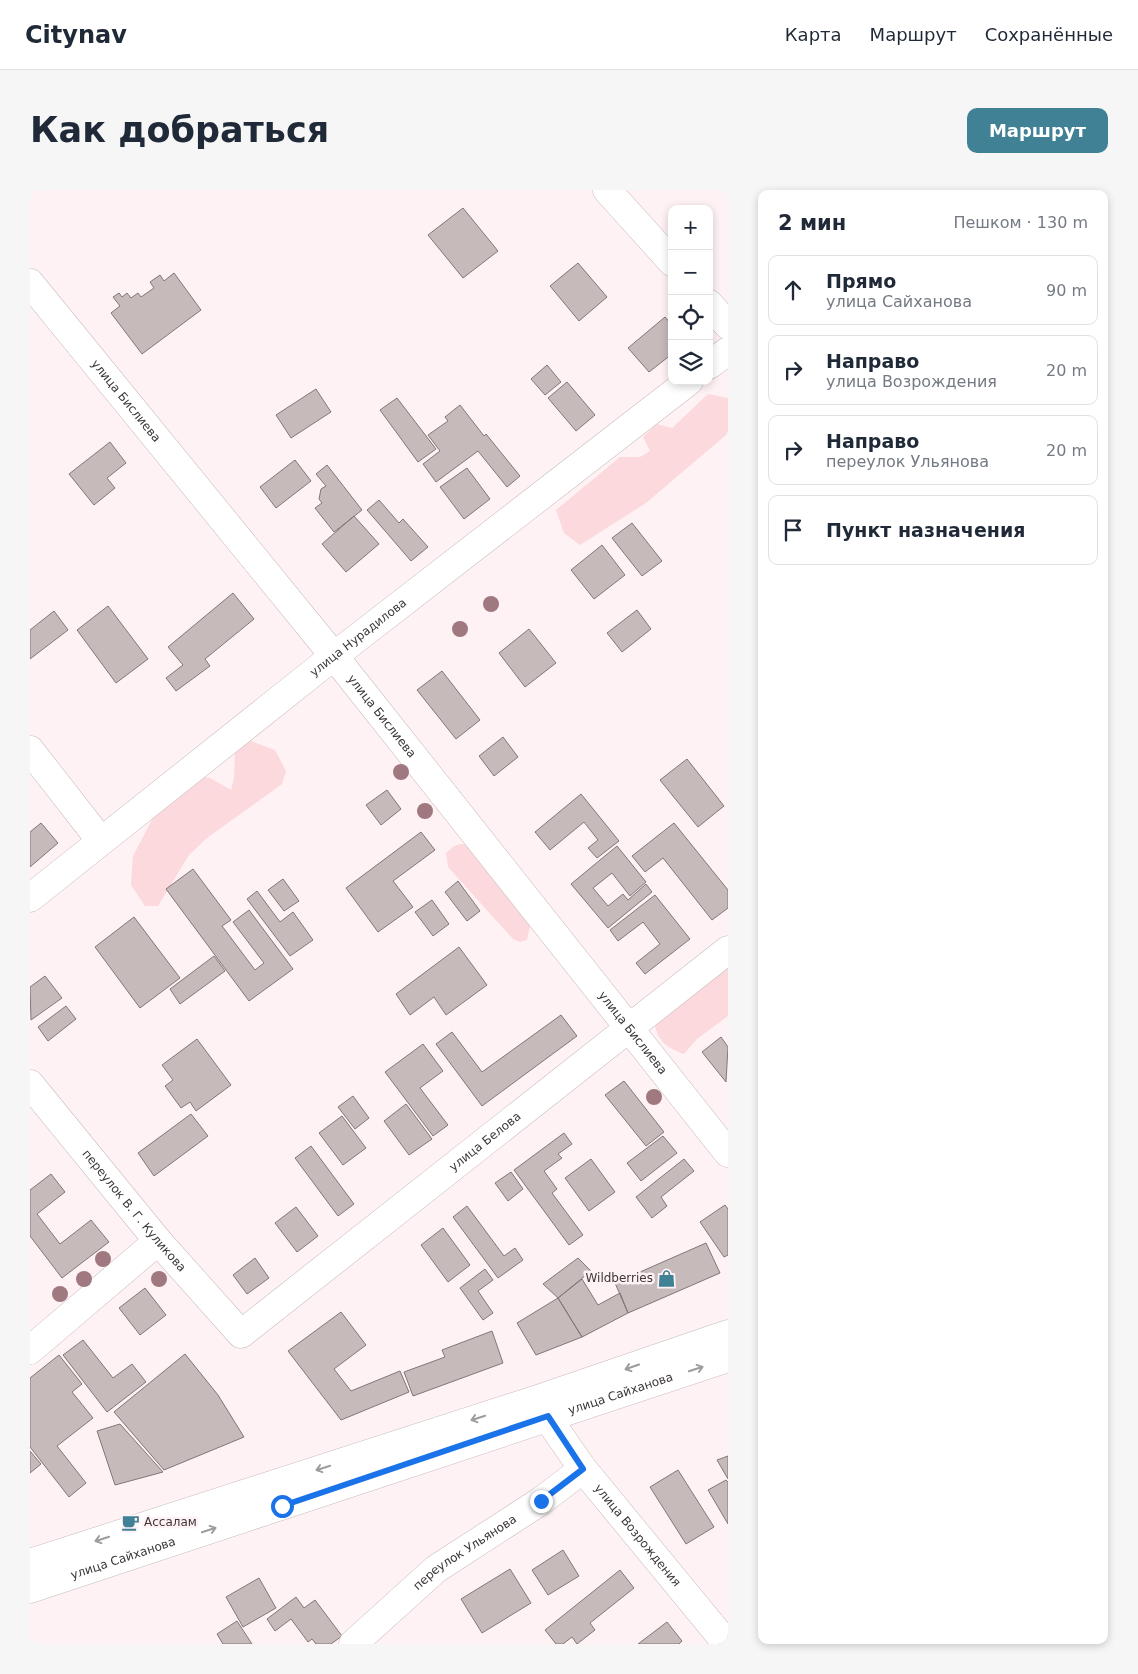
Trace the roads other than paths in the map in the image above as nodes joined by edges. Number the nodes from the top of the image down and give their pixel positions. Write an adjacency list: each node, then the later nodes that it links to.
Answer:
1 (608, 190): 2 (street)
2 (668, 258)
3 (30, 283): 9 (street, улица Бислиева)
4 (713, 308): 5 (street)
5 (728, 325)
6 (728, 351): 7 (street)
7 (713, 362)
8 (684, 385): 9 (street, улица Нурадилова)
9 (334, 656): 11 (street, улица Нурадилова); 14 (street, улица Бислиева)
10 (30, 750): 11 (street)
11 (101, 840): 12 (street, улица Нурадилова)
12 (30, 898)
13 (728, 950): 14 (street, улица Белова)
14 (628, 1029): 16 (street, улица Бислиева); 18 (street, улица Белова)
15 (30, 1084): 17 (street, переулок В. Г. Куликова)
16 (728, 1153)
17 (158, 1241): 18 (street, переулок В. Г. Куликова); 20 (street)
18 (241, 1334)
19 (728, 1334): 22 (street, улица Сайханова, one-way to 22)
20 (30, 1350)
21 (728, 1358): 22 (street, улица Сайханова, one-way to 21)
22 (541, 1408): 23 (street, улица Возрождения); 24 (street, улица Сайханова, one-way to 24); 25 (street, улица Сайханова, one-way to 22)
23 (583, 1469): 26 (street, переулок Ульянова); 27 (street, улица Возрождения)
24 (30, 1563)
25 (30, 1589)
26 (366, 1640)
27 (727, 1644)

